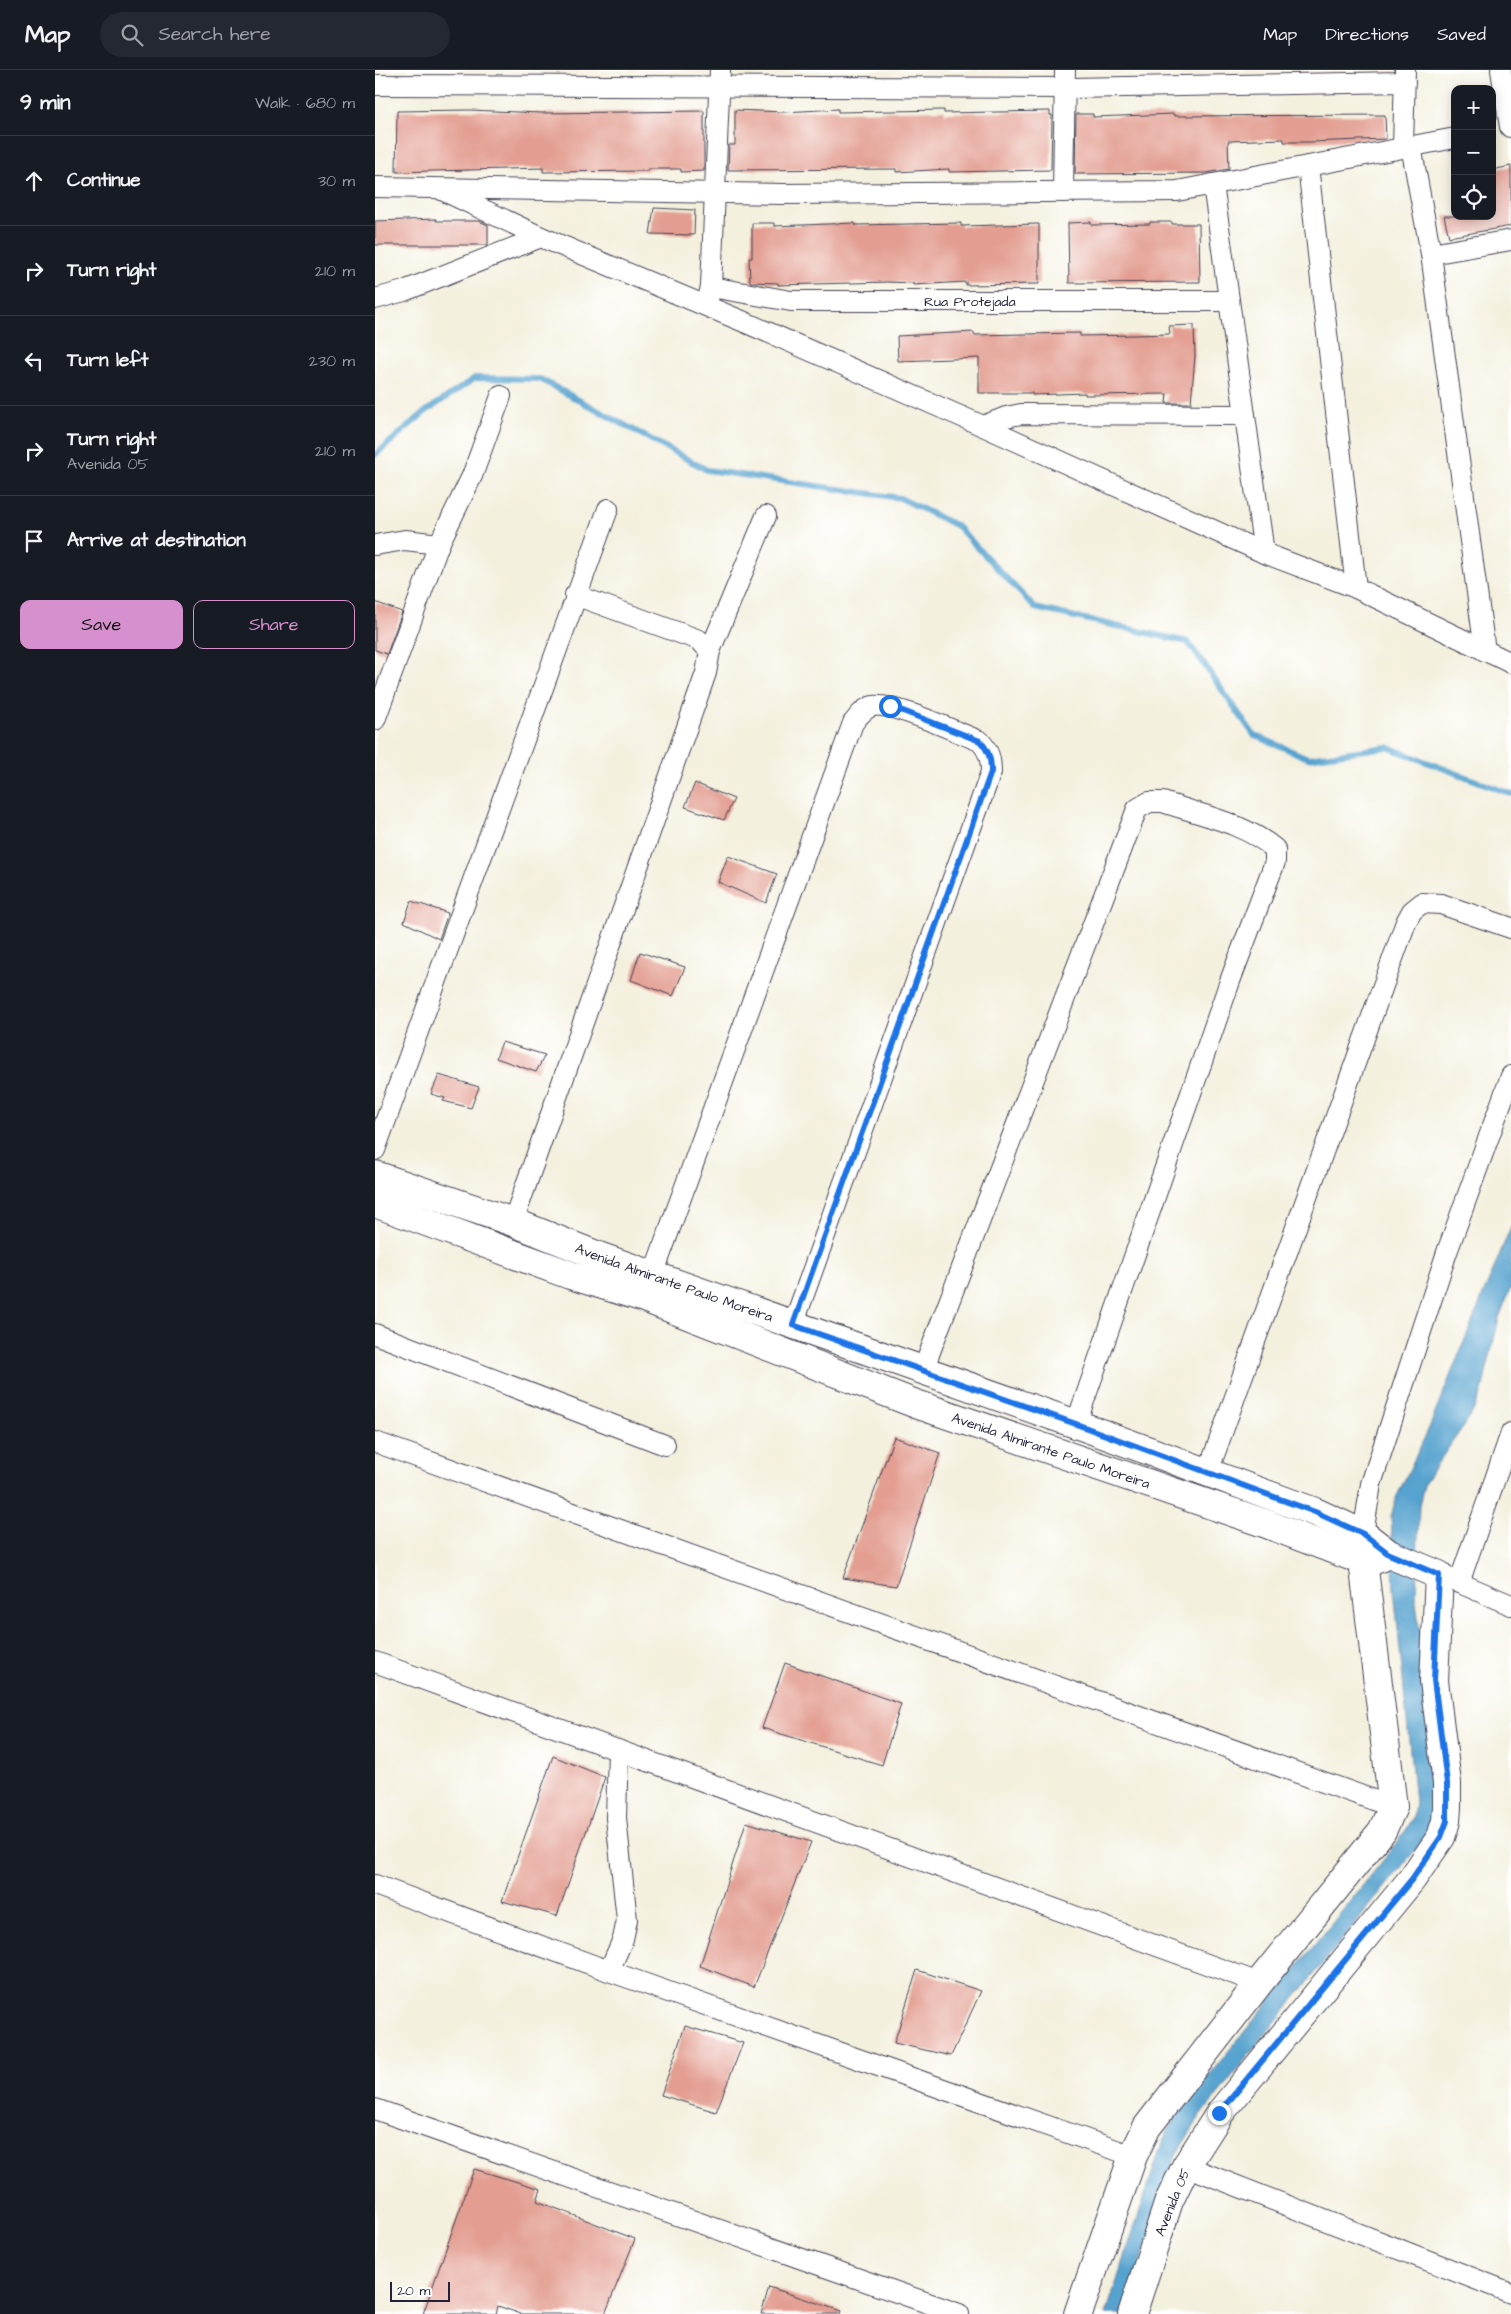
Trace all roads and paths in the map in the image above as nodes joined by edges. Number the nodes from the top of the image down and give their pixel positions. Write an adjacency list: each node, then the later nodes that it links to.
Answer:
1 (1501, 70): 6 (street)
2 (1405, 76): 4 (street); 8 (street)
3 (720, 78): 4 (street); 5 (street); 14 (street)
4 (1065, 79): 13 (street)
5 (375, 85)
6 (1504, 128)
7 (1451, 139): 8 (street)
8 (1407, 147): 9 (street); 17 (street)
9 (1308, 166): 10 (street); 29 (street)
10 (1213, 184): 13 (street); 20 (street)
11 (375, 187): 12 (street)
12 (442, 190): 14 (street); 15 (street)
13 (1063, 192): 14 (street)
14 (715, 193): 18 (street)
15 (541, 237): 18 (street); 19 (street)
16 (1511, 240): 17 (street)
17 (1431, 254): 31 (street)
18 (709, 296): 20 (street, Rua Protejada); 23 (street)
19 (375, 299)
20 (1229, 301): 22 (street)
21 (501, 396): 26 (street)
22 (1245, 416): 23 (street); 28 (street)
23 (983, 426): 28 (street)
24 (608, 509): 30 (street)
25 (767, 516): 32 (street)
26 (439, 544): 27 (street); 34 (street)
27 (375, 545)
28 (1264, 553): 29 (street)
29 (1356, 588): 31 (street)
30 (575, 595): 32 (street); 37 (street)
31 (1485, 650): 33 (street)
32 (710, 651): 40 (street)
33 (1511, 663)
34 (375, 720)
35 (1511, 928): 49 (street)
36 (1511, 1076): 50 (street)
37 (375, 1150)
38 (375, 1175): 40 (main road, Avenida Almirante Paulo Moreira)
39 (375, 1203): 52 (main road, Avenida Almirante Paulo Moreira)
40 (513, 1222): 41 (main road, Avenida Almirante Paulo Moreira)
41 (653, 1274): 42 (main road, Avenida Almirante Paulo Moreira); 42 (street)
42 (793, 1325): 44 (main road, Avenida Almirante Paulo Moreira)
43 (375, 1334): 48 (street)
44 (923, 1370): 45 (main road, Avenida Almirante Paulo Moreira); 45 (street)
45 (1076, 1424): 49 (main road, Avenida Almirante Paulo Moreira)
46 (1511, 1433): 53 (street)
47 (375, 1442): 57 (street)
48 (665, 1445)
49 (1208, 1472): 50 (main road, Avenida Almirante Paulo Moreira)
50 (1363, 1534): 51 (main road, Avenida Almirante Paulo Moreira); 52 (main road)
51 (1391, 1554): 52 (main road); 53 (main road, Avenida Almirante Paulo Moreira)
52 (1363, 1561): 57 (main road)
53 (1441, 1575): 54 (street, Avenida Almirante Paulo Moreira); 63 (main road, Avenida 05)
54 (1511, 1605)
55 (375, 1662): 56 (street)
56 (618, 1750): 59 (street); 60 (street)
57 (1393, 1807): 60 (main road)
58 (375, 1885): 59 (street)
59 (609, 1970): 62 (street)
60 (1259, 1983): 62 (main road)
61 (375, 2109): 65 (street)
62 (1133, 2156): 66 (main road)
63 (1186, 2166): 64 (street); 67 (main road, Avenida 05)
64 (1511, 2293)
65 (959, 2314)
66 (1078, 2314)
67 (1132, 2314)

